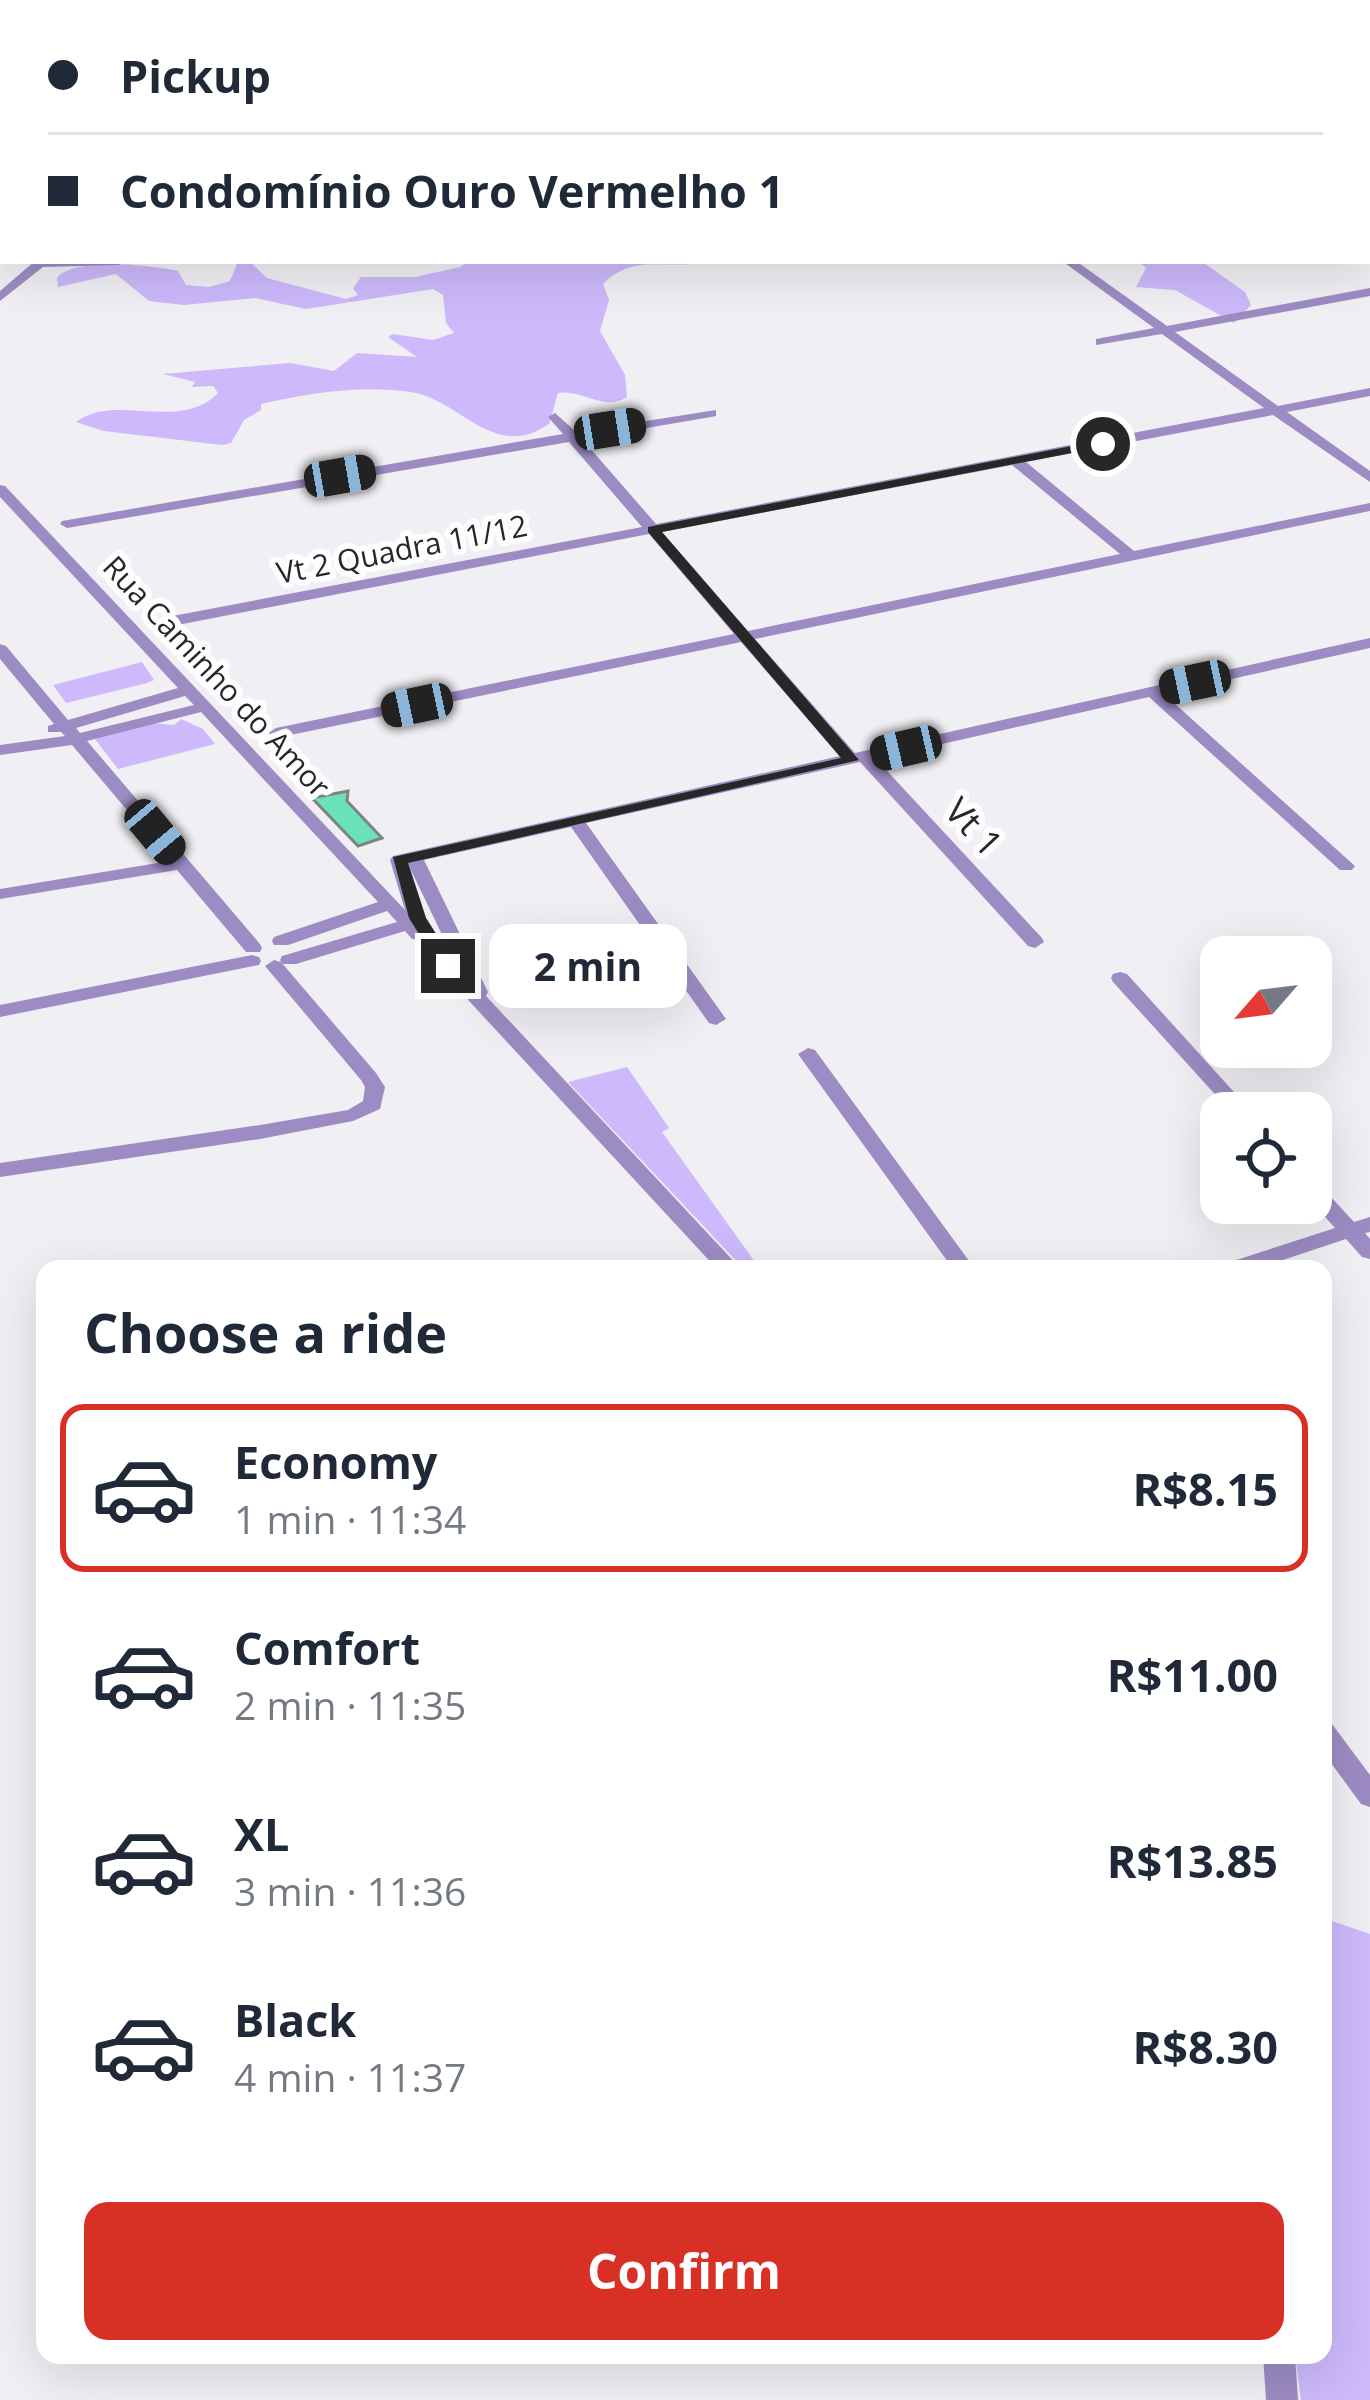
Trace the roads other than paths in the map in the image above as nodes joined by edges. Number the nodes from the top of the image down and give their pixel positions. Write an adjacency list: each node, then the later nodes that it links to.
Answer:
1 (37, 264): 4 (street)
2 (1072, 264): 5 (street)
3 (1370, 292): 5 (street)
4 (0, 297)
5 (1166, 330): 6 (street); 8 (street)
6 (1101, 342)
7 (1370, 392): 8 (street, Vt 2 Quadra 11/12)
8 (1278, 410): 12 (street, Vt 2 Quadra 11/12); 13 (street)
9 (711, 413): 11 (street)
10 (555, 417): 11 (street, Vt 1)
11 (567, 436): 16 (street); 17 (street, Vt 1)
12 (1016, 461): 17 (street, Vt 2 Quadra 11/12); 18 (street)
13 (1370, 478)
14 (0, 489): 23 (street, Rua Caminho do Amor)
15 (1370, 507): 18 (street)
16 (68, 524)
17 (652, 530): 19 (street, Vt 2 Quadra 11/12); 20 (street, Vt 1)
18 (1132, 557): 20 (street)
19 (162, 623)
20 (745, 638): 29 (street); 32 (street, Vt 1)
21 (1370, 643): 24 (street)
22 (0, 650): 28 (street)
23 (191, 688): 25 (street); 26 (street, Rua Caminho do Amor)
24 (1151, 691): 32 (street); 37 (street)
25 (149, 700): 27 (street); 28 (street)
26 (207, 706): 27 (street); 39 (street, Rua Caminho do Amor)
27 (164, 716): 28 (street)
28 (72, 732): 30 (street); 31 (street); 36 (street)
29 (276, 734)
30 (0, 738)
31 (0, 750)
32 (858, 759): 33 (street); 43 (street, Vt 1)
33 (577, 823): 34 (street); 50 (street)
34 (441, 852): 35 (street); 41 (street)
35 (407, 859): 41 (street); 46 (street)
36 (182, 864): 38 (street); 44 (street)
37 (1346, 866)
38 (0, 894)
39 (391, 904): 40 (street, Rua Caminho do Amor); 42 (street)
40 (409, 924): 45 (street); 46 (street, Rua Caminho do Amor)
41 (454, 936): 48 (street)
42 (281, 940): 44 (street); 45 (street)
43 (1035, 942)
44 (253, 955): 45 (street); 49 (street)
45 (282, 963): 53 (street)
46 (448, 966): 48 (street)
47 (1120, 978): 52 (street)
48 (486, 1009): 57 (street)
49 (0, 1011)
50 (716, 1019)
51 (808, 1054): 58 (street)
52 (1224, 1092)
53 (0, 1170)
54 (1332, 1205): 55 (street)
55 (1360, 1227): 56 (street); 59 (street)
56 (1370, 1252)
57 (722, 1260)
58 (957, 1260)
59 (1259, 1260)
60 (1332, 1744): 61 (street)
61 (1370, 1796)
62 (1280, 2364): 63 (street)
63 (1282, 2400)

